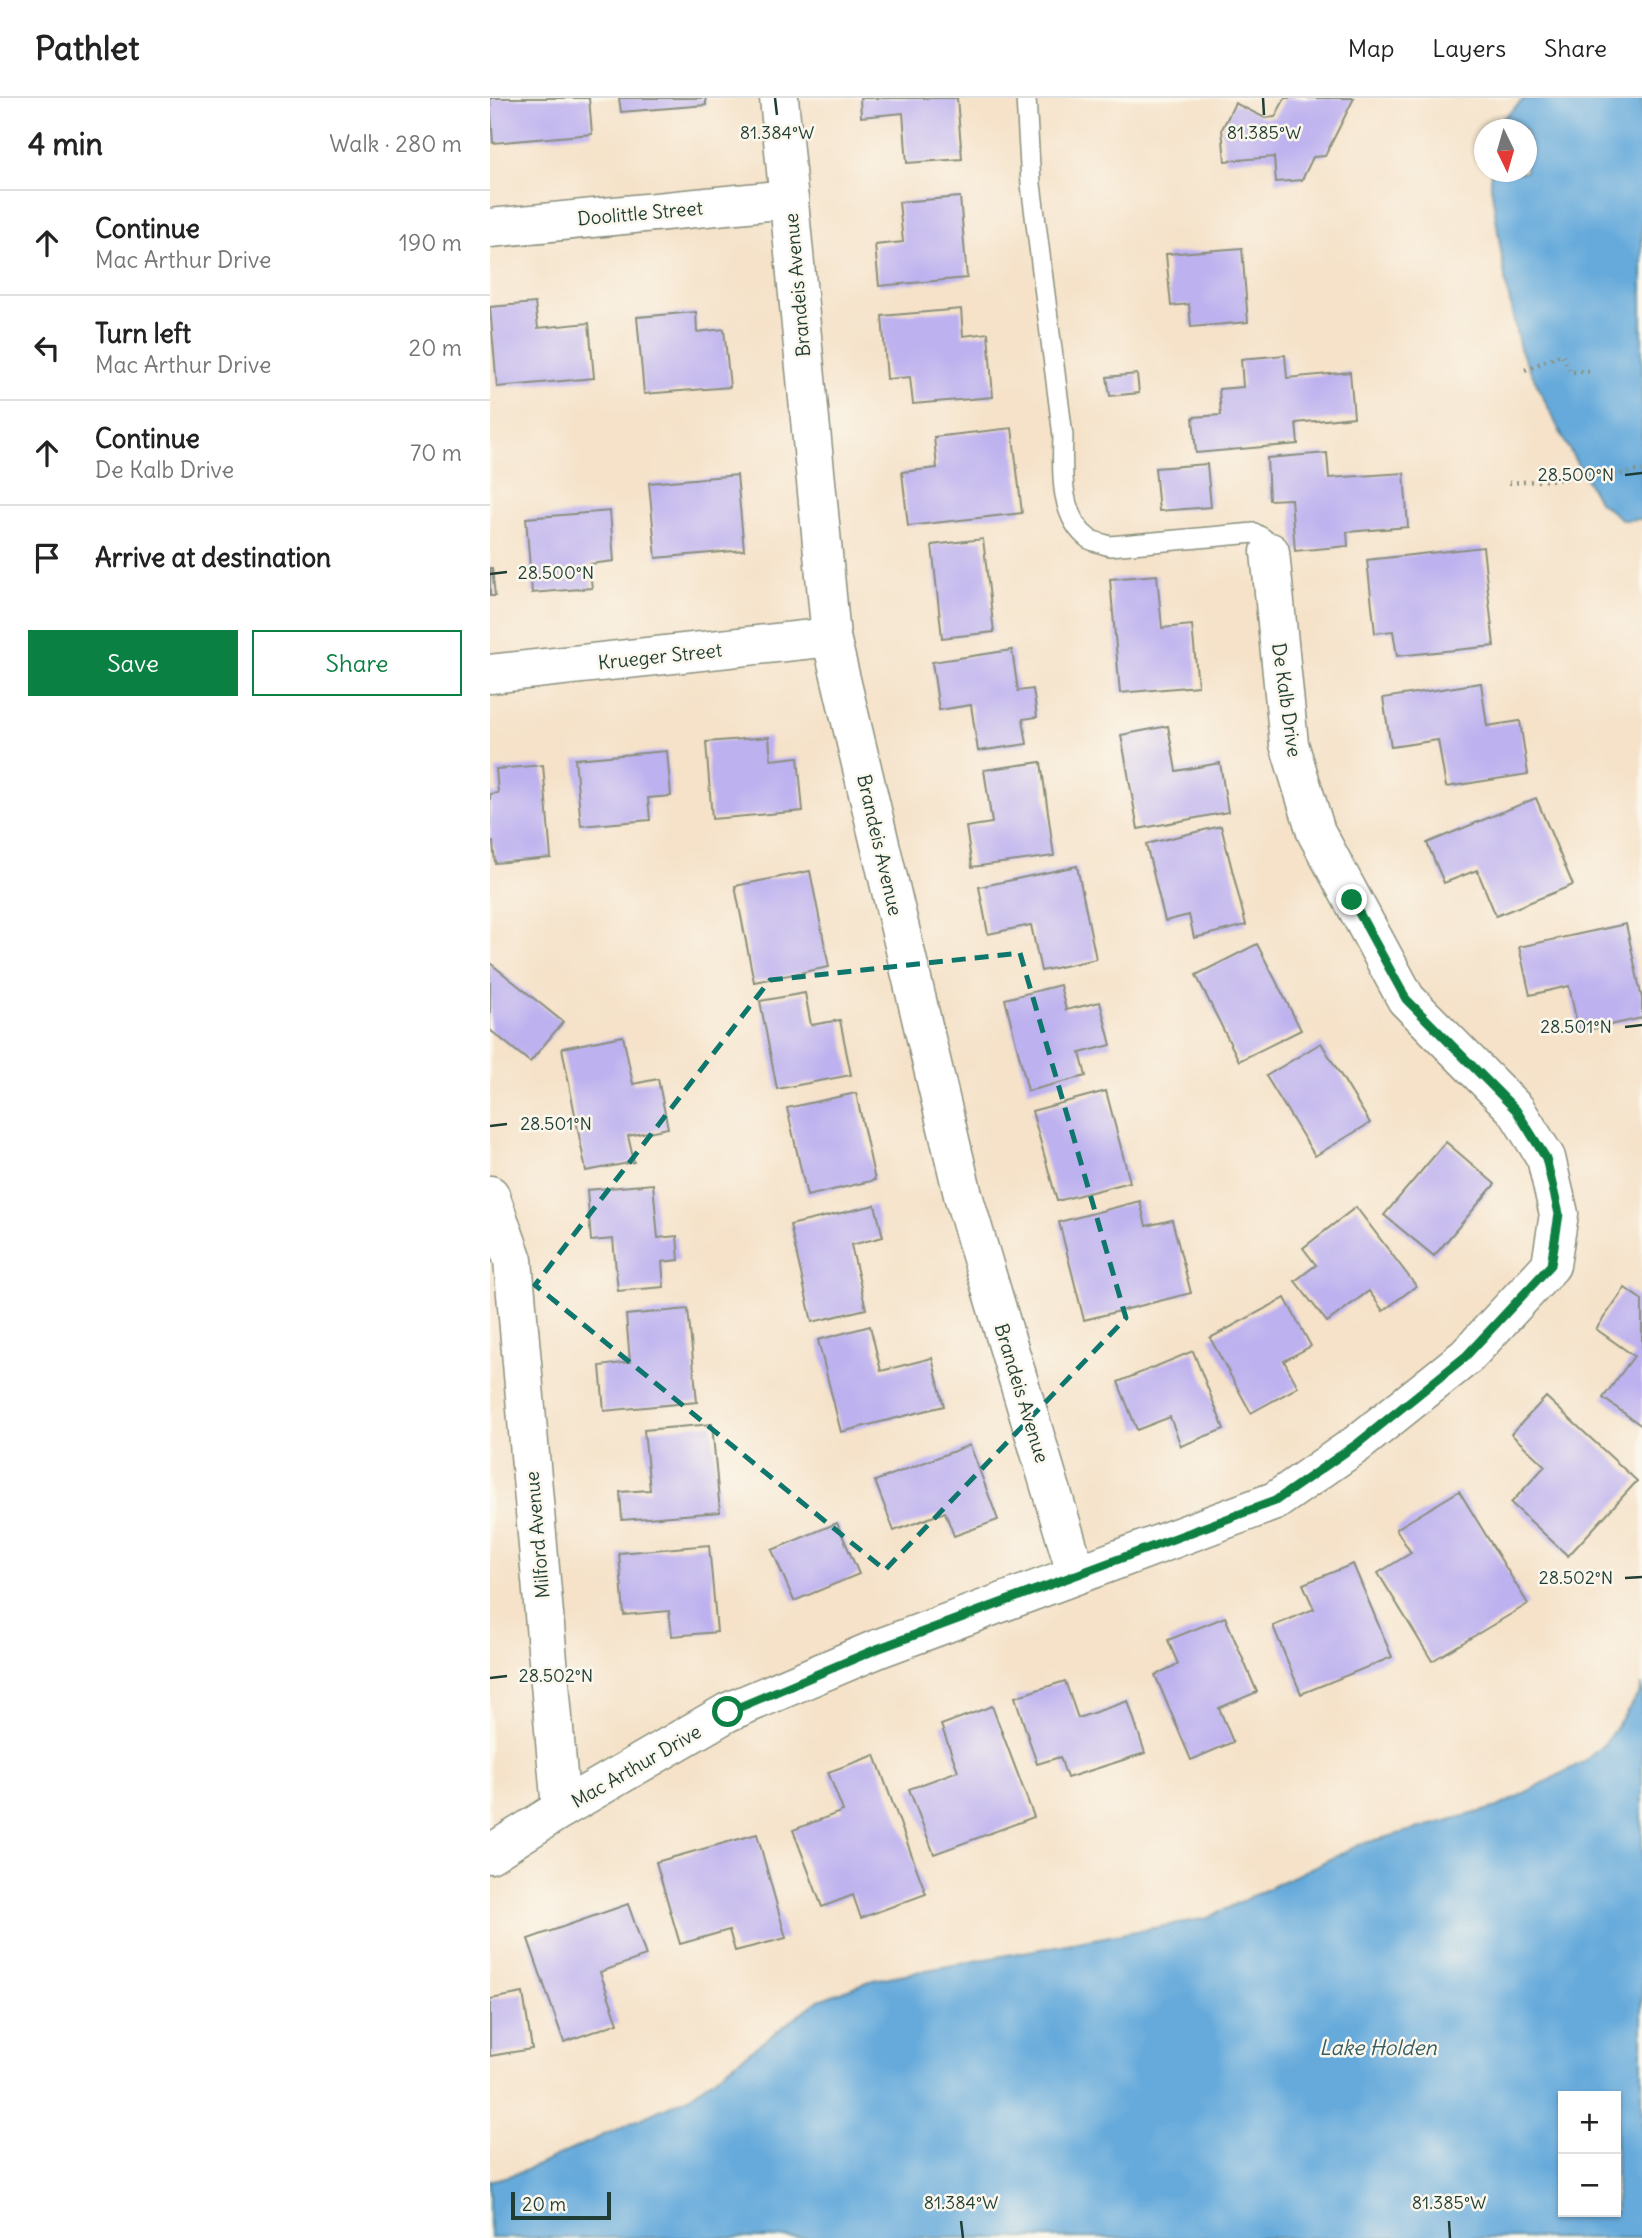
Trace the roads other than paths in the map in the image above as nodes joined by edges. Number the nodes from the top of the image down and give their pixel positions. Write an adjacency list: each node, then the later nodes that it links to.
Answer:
1 (779, 98): 3 (street, Brandeis Avenue)
2 (1026, 98): 5 (lane)
3 (789, 199): 4 (street, Doolittle Street); 6 (street, Brandeis Avenue)
4 (490, 228)
5 (1270, 552): 8 (street, De Kalb Drive)
6 (831, 637): 7 (street, Krueger Street); 10 (street, Brandeis Avenue)
7 (490, 674)
8 (1553, 1187): 10 (street, Mac Arthur Drive)
9 (490, 1195): 11 (street, Milford Avenue)
10 (1076, 1573): 11 (street, Mac Arthur Drive)
11 (561, 1809): 12 (street, Mac Arthur Drive)
12 (490, 1854)

